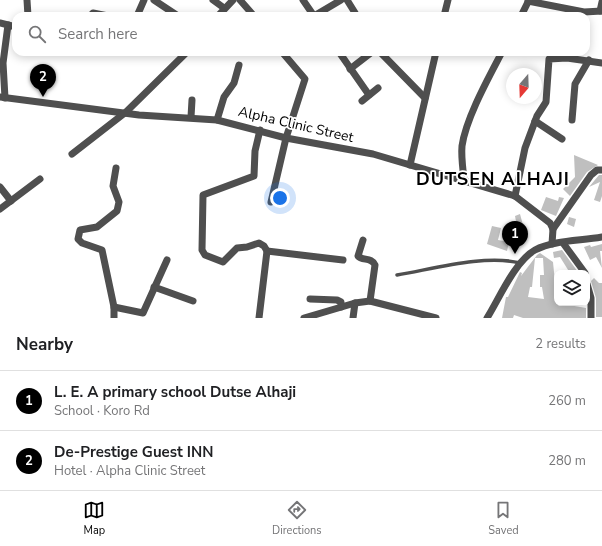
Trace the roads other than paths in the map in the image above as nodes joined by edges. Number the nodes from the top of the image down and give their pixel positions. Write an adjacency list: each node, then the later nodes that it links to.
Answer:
1 (27, 0): 16 (street)
2 (144, 0): 17 (street)
3 (154, 0): 18 (street)
4 (213, 0): 13 (street)
5 (233, 0): 13 (street)
6 (240, 0): 20 (street)
7 (303, 0): 21 (street)
8 (341, 0): 22 (street)
9 (347, 0): 23 (street)
10 (448, 0): 24 (street)
11 (528, 1): 14 (street); 25 (street)
12 (602, 2): 15 (street)
13 (224, 8): 19 (street)
14 (566, 8): 26 (street)
15 (601, 11): 27 (street)
16 (28, 12)
17 (139, 12)
18 (172, 12)
19 (221, 12)
20 (250, 12)
21 (311, 12)
22 (321, 12)
23 (354, 12)
24 (445, 12)
25 (522, 12)
26 (586, 12)
27 (590, 13)
28 (0, 23): 29 (street)
29 (8, 26): 30 (street); 46 (street)
30 (12, 26)
31 (183, 56): 50 (street)
32 (285, 56): 56 (street)
33 (342, 56): 43 (street)
34 (367, 56): 43 (street)
35 (384, 56): 47 (street)
36 (435, 56): 47 (street)
37 (500, 56): 63 (street)
38 (562, 56): 54 (street)
39 (571, 56): 40 (street)
40 (589, 60): 41 (street); 53 (street)
41 (602, 63)
42 (239, 65): 52 (street)
43 (350, 69): 45 (street)
44 (378, 88): 45 (street)
45 (369, 95): 49 (street)
46 (2, 97): 50 (street, Alpha Clinic Street)
47 (426, 98): 59 (street)
48 (192, 100): 51 (street)
49 (362, 101)
50 (126, 112): 51 (street, Alpha Clinic Street); 58 (street)
51 (191, 118): 52 (street, Alpha Clinic Street)
52 (217, 120): 55 (street, Alpha Clinic Street)
53 (572, 120)
54 (535, 121): 57 (street); 65 (street)
55 (260, 130): 56 (street, Alpha Clinic Street); 74 (street)
56 (286, 138): 59 (street, Alpha Clinic Street); 67 (street)
57 (562, 139)
58 (72, 154)
59 (410, 165): 63 (street, Alpha Clinic Street)
60 (116, 168): 86 (street)
61 (602, 170): 69 (street)
62 (40, 179): 66 (street)
63 (464, 180): 65 (street, Alpha Clinic Street)
64 (0, 187): 66 (street)
65 (515, 196): 69 (street, Alpha Clinic Street)
66 (11, 201): 68 (street)
67 (271, 202)
68 (0, 209)
69 (553, 229): 73 (street)
70 (602, 237): 72 (street)
71 (363, 240): 84 (street)
72 (563, 243): 73 (street); 78 (street)
73 (552, 244): 77 (street)
74 (267, 251): 76 (street); 90 (street)
75 (167, 260): 80 (street)
76 (343, 260)
77 (520, 263): 79 (lane); 95 (street)
78 (584, 270)
79 (397, 275)
80 (154, 287): 83 (street); 86 (street)
81 (590, 294): 96 (street)
82 (310, 299): 87 (street)
83 (193, 301)
84 (370, 301): 85 (street); 94 (street)
85 (355, 303): 87 (street); 93 (street)
86 (114, 307): 89 (street)
87 (341, 307): 88 (street)
88 (332, 310): 91 (street); 92 (street)
89 (114, 318)
90 (259, 318)
91 (304, 318)
92 (330, 318)
93 (353, 318)
94 (436, 318)
95 (487, 318)
96 (591, 318)

